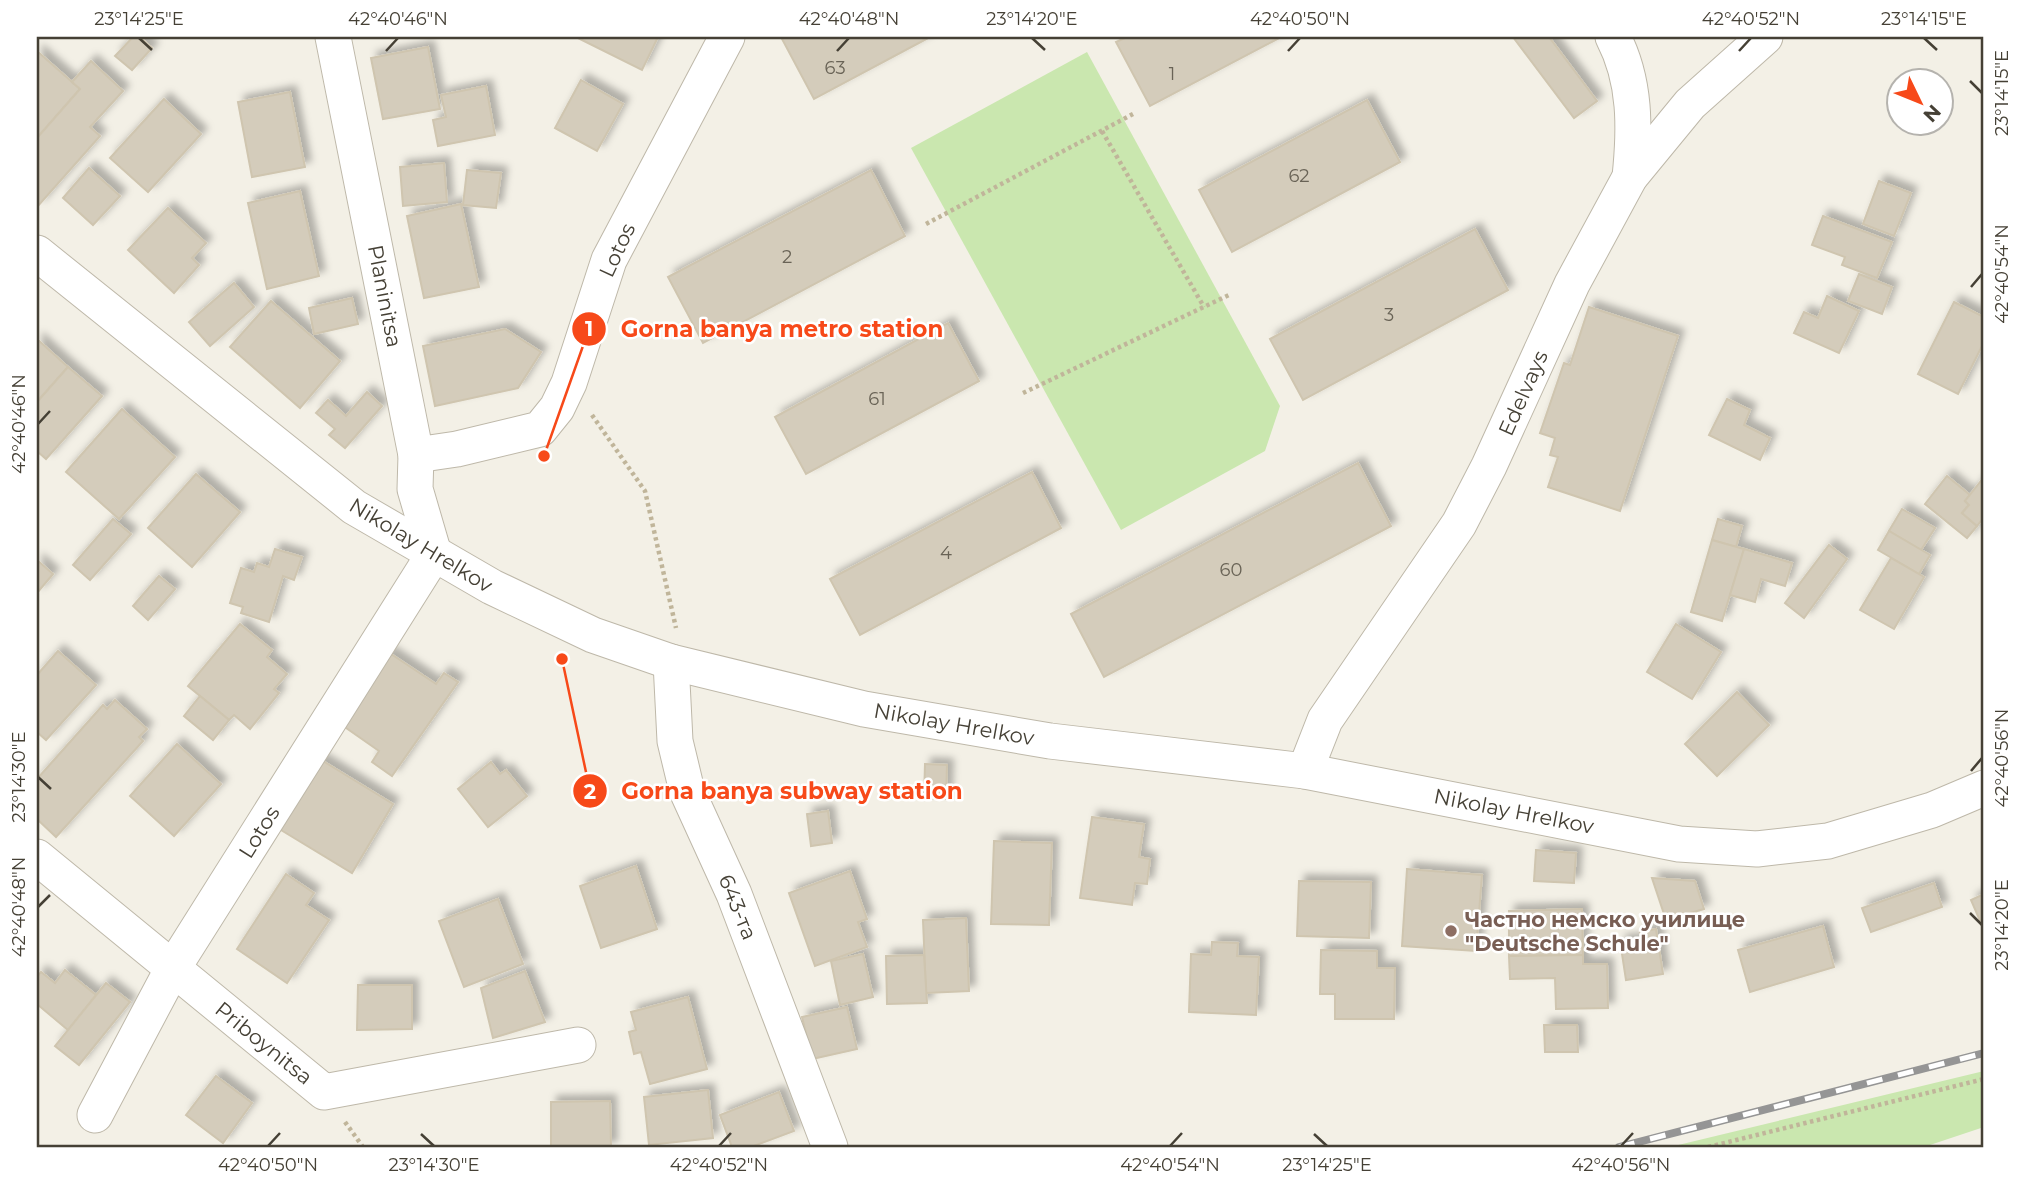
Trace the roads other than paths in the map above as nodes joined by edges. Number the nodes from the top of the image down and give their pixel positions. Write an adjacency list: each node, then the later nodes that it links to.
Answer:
1 (333, 37): 7 (street, Planinitsa)
2 (727, 37): 7 (street, Lotos)
3 (1613, 37): 5 (street)
4 (1765, 37): 5 (street, Edelvays)
5 (1630, 177): 10 (street, Edelvays)
6 (37, 253): 8 (street, Nikolay Hrelkov)
7 (416, 455): 8 (street, Planinitsa)
8 (434, 554): 9 (street, Nikolay Hrelkov); 13 (street, Lotos)
9 (678, 664): 10 (street, Nikolay Hrelkov); 16 (street, 643-та)
10 (1306, 771): 11 (street, Nikolay Hrelkov)
11 (1984, 788)
12 (37, 857): 13 (street, Priboynitsa)
13 (173, 968): 14 (street, Priboynitsa); 15 (street, Lotos)
14 (578, 1045)
15 (94, 1115)
16 (830, 1147)

